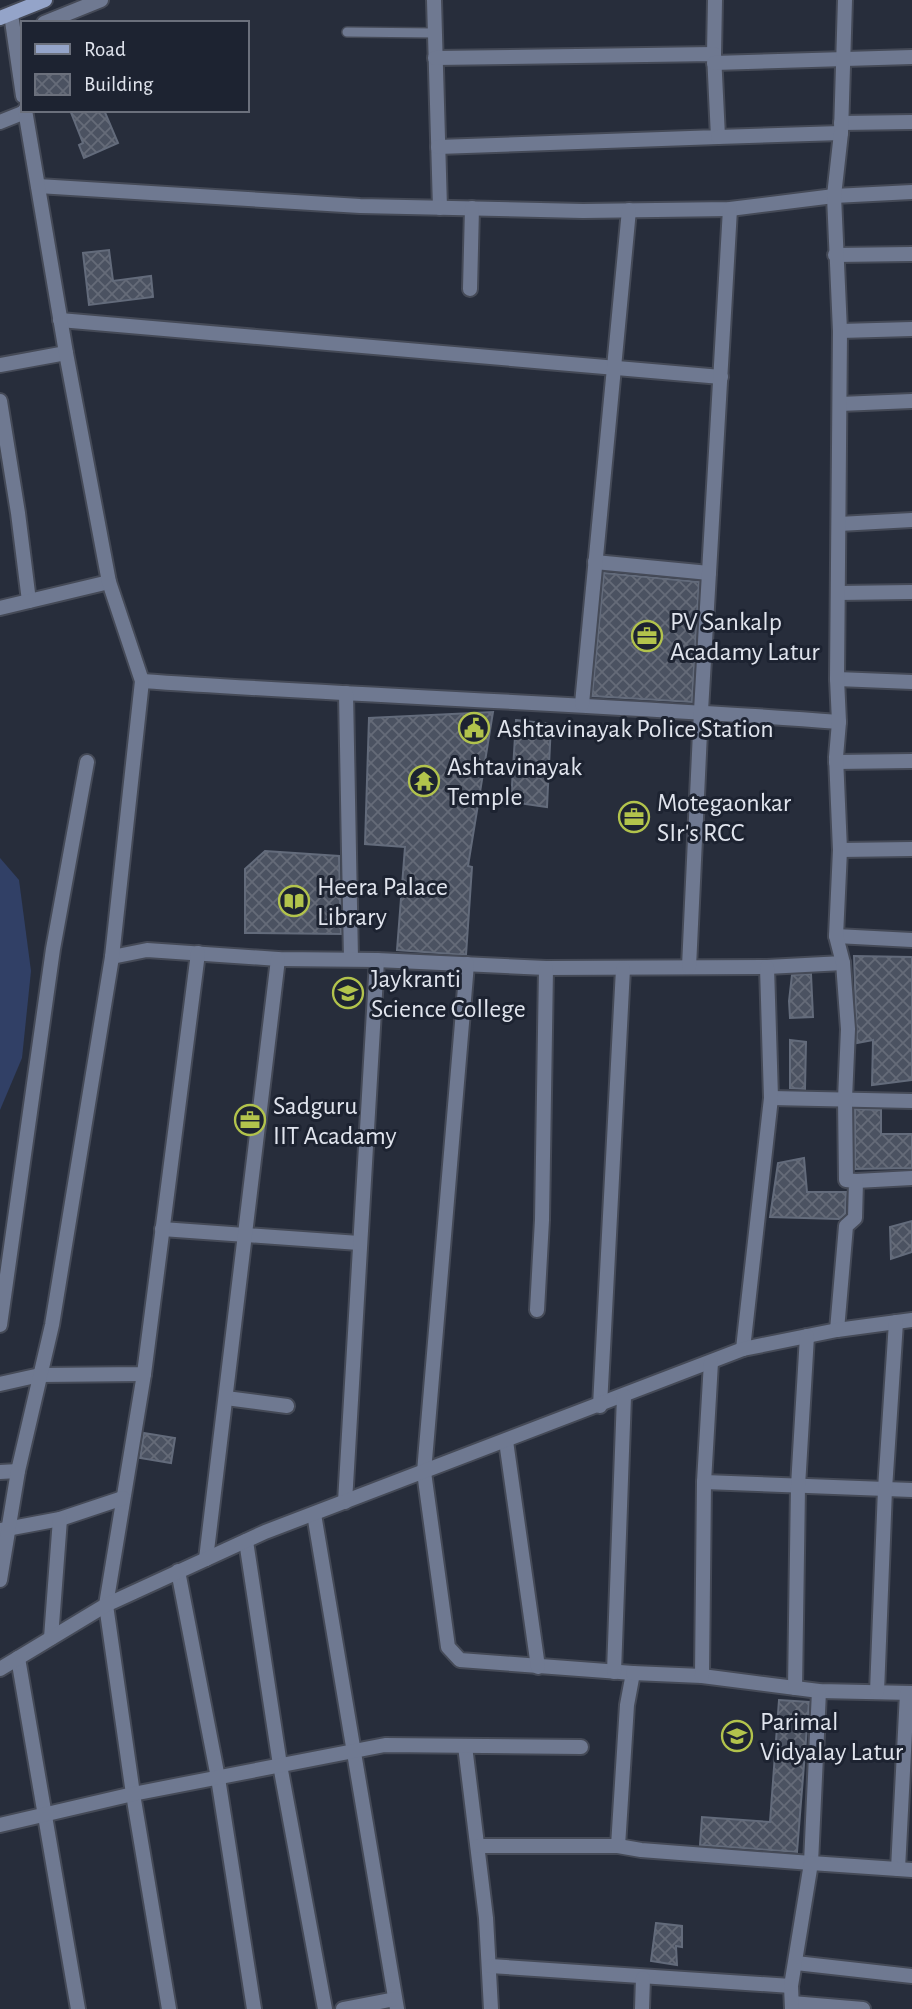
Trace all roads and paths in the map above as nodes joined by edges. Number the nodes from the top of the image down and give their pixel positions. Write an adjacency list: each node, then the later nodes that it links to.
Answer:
1 (45, 0): 6 (street)
2 (101, 0): 7 (street)
3 (434, 0): 9 (street)
4 (715, 0): 13 (street)
5 (845, 0): 14 (street)
6 (5, 16): 10 (street)
7 (49, 21)
8 (347, 32): 9 (lane)
9 (435, 33): 12 (street)
10 (12, 36): 15 (street)
11 (912, 57): 14 (street)
12 (435, 58): 13 (street); 22 (street)
13 (714, 58): 14 (street); 21 (street)
14 (845, 60): 20 (street)
15 (21, 85)
16 (23, 112): 18 (street)
17 (25, 112): 23 (street)
18 (0, 122)
19 (912, 122): 20 (street)
20 (841, 128): 21 (street); 25 (street)
21 (718, 137): 22 (street)
22 (438, 147): 26 (street)
23 (38, 186): 26 (street); 33 (street)
24 (912, 192): 25 (street)
25 (834, 196): 28 (street); 31 (street)
26 (440, 208): 27 (street)
27 (472, 208): 29 (street); 32 (street)
28 (730, 209): 29 (street); 39 (street)
29 (629, 210): 38 (street)
30 (912, 254): 31 (street)
31 (835, 255): 35 (street)
32 (470, 289)
33 (60, 320): 36 (street); 38 (street)
34 (912, 330): 35 (street)
35 (840, 331): 42 (street)
36 (66, 353): 37 (street); 47 (street)
37 (0, 365)
38 (614, 367): 39 (street); 45 (street)
39 (721, 377): 46 (street)
40 (0, 401): 50 (street)
41 (912, 401): 42 (street)
42 (840, 404): 44 (street)
43 (912, 520): 44 (street)
44 (839, 524): 49 (street)
45 (595, 562): 46 (street); 56 (street)
46 (709, 573): 57 (street)
47 (109, 582): 50 (street); 53 (street)
48 (912, 592): 49 (street)
49 (838, 593): 52 (street)
50 (29, 601): 51 (street)
51 (0, 608)
52 (837, 679): 54 (street); 58 (street)
53 (142, 681): 55 (street); 67 (street)
54 (912, 682)
55 (346, 694): 56 (street); 69 (street)
56 (582, 704): 57 (street)
57 (701, 711): 58 (street); 73 (street)
58 (839, 722): 61 (street)
59 (912, 761): 61 (street)
60 (88, 762): 88 (street)
61 (836, 762): 63 (street)
62 (912, 849): 63 (street)
63 (840, 850): 64 (street)
64 (836, 936): 65 (street); 71 (street)
65 (912, 940)
66 (198, 953): 67 (street); 68 (street); 82 (street)
67 (112, 957): 94 (street)
68 (278, 959): 69 (street); 83 (street)
69 (351, 959): 70 (street)
70 (377, 960): 72 (street); 84 (street)
71 (843, 963): 74 (street); 78 (street)
72 (467, 964): 75 (street); 103 (street)
73 (689, 967): 74 (street); 76 (street)
74 (767, 967): 77 (street)
75 (546, 968): 76 (street); 85 (street)
76 (623, 969): 99 (street)
77 (771, 1098): 78 (street); 91 (street)
78 (845, 1099): 79 (street); 81 (street)
79 (912, 1101)
80 (912, 1178): 81 (street)
81 (856, 1181): 89 (street)
82 (162, 1229): 83 (street); 93 (street)
83 (246, 1235): 84 (street); 97 (street)
84 (359, 1243): 109 (street)
85 (537, 1310)
86 (912, 1320): 87 (street)
87 (896, 1322): 89 (street); 106 (street)
88 (0, 1325)
89 (837, 1330): 90 (street)
90 (807, 1336): 91 (street); 105 (street)
91 (743, 1349): 92 (street)
92 (711, 1362): 96 (street); 104 (street)
93 (144, 1374): 94 (street); 108 (street)
94 (40, 1375): 95 (street); 101 (street)
95 (0, 1384)
96 (624, 1396): 99 (street); 122 (street)
97 (226, 1398): 98 (street); 114 (street)
98 (287, 1406)
99 (600, 1406): 100 (street)
100 (506, 1441): 103 (street); 120 (street)
101 (18, 1471): 102 (street); 112 (street)
102 (0, 1472)
103 (424, 1472): 109 (street); 120 (street)
104 (704, 1482): 105 (street); 124 (street)
105 (798, 1486): 106 (street); 125 (street)
106 (885, 1489): 107 (street); 127 (street)
107 (912, 1490)
108 (124, 1498): 111 (street); 117 (street)
109 (345, 1502): 110 (street)
110 (314, 1514): 113 (street); 131 (street)
111 (60, 1519): 112 (street); 118 (street)
112 (4, 1530): 116 (street)
113 (246, 1541): 114 (street); 132 (street)
114 (206, 1559): 115 (street)
115 (178, 1571): 117 (street); 133 (street)
116 (0, 1580)
117 (106, 1605): 118 (street); 134 (street)
118 (51, 1638): 119 (street)
119 (18, 1658): 121 (street); 135 (street)
120 (538, 1667): 122 (street)
121 (0, 1669)
122 (614, 1672): 123 (street)
123 (632, 1673): 124 (street); 138 (street)
124 (702, 1676): 125 (street)
125 (795, 1688): 126 (street)
126 (818, 1691): 127 (street); 139 (street)
127 (877, 1692): 128 (street)
128 (909, 1693): 140 (street)
129 (465, 1746): 130 (street); 131 (street); 137 (street)
130 (581, 1747)
131 (354, 1751): 132 (street); 146 (street)
132 (280, 1765): 133 (street); 151 (street)
133 (218, 1777): 134 (street); 150 (street)
134 (133, 1794): 135 (street); 149 (street)
135 (45, 1814): 136 (street); 148 (street)
136 (0, 1825)
137 (478, 1846): 138 (street); 142 (street)
138 (618, 1846): 139 (street)
139 (811, 1863): 140 (street); 141 (street)
140 (905, 1869)
141 (796, 1963): 143 (street); 145 (street)
142 (490, 1966): 144 (street); 153 (street)
143 (912, 1976)
144 (643, 1978): 145 (street); 154 (street)
145 (792, 1986): 147 (street)
146 (396, 2004): 152 (street)
147 (792, 2006): 155 (street)
148 (78, 2009)
149 (169, 2009)
150 (254, 2009)
151 (325, 2009)
152 (343, 2009)
153 (491, 2009)
154 (642, 2009)
155 (863, 2009)

